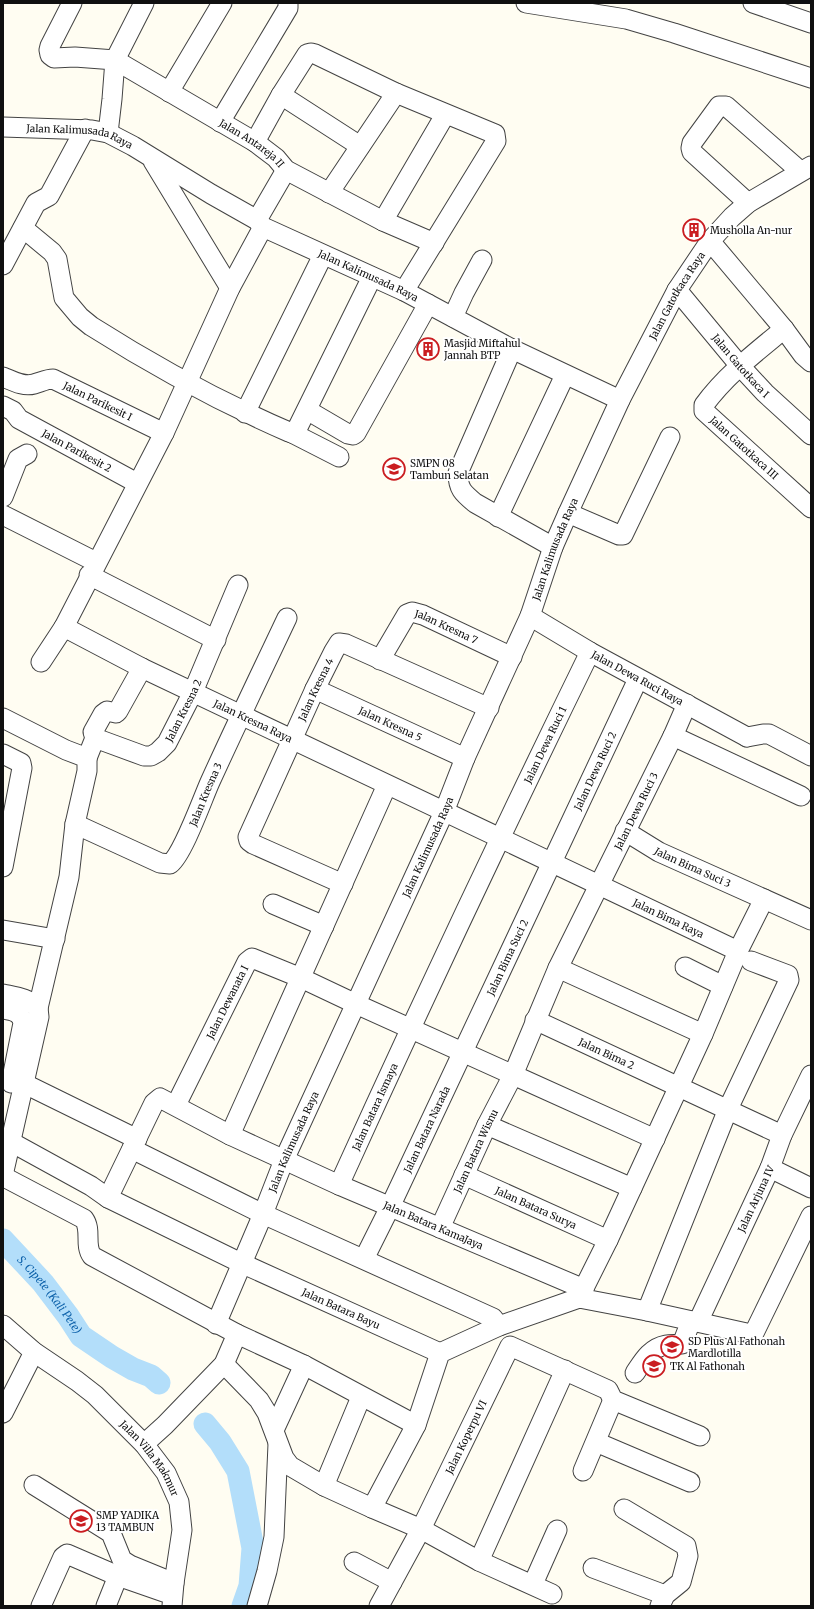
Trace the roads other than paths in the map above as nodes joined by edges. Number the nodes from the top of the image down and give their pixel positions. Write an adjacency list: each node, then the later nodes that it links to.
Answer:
1 (72, 3): 9 (street)
2 (144, 3): 9 (street)
3 (222, 3): 11 (street)
4 (288, 3): 15 (street)
5 (526, 3): 7 (street)
6 (753, 3): 8 (street)
7 (546, 5): 10 (street)
8 (811, 23)
9 (115, 60): 11 (street, Jalan Antareja II); 18 (street)
10 (811, 78)
11 (169, 92): 15 (street, Jalan Antareja II)
12 (396, 93): 13 (street); 14 (street); 20 (street)
13 (281, 95): 19 (street); 20 (street)
14 (445, 115): 26 (street); 29 (street)
15 (220, 122): 19 (street, Jalan Antareja II)
16 (3, 127): 17 (street, Jalan Kalimusada Raya)
17 (85, 130): 18 (street, Jalan Kalimusada Raya); 28 (street)
18 (108, 133): 21 (street, Jalan Kalimusada Raya)
19 (255, 142): 23 (street, Jalan Antareja II)
20 (360, 146): 24 (street)
21 (152, 158): 27 (street, Jalan Kalimusada Raya); 35 (street)
22 (806, 168): 25 (street, Jalan Gatotkaca Raya); 25 (street)
23 (286, 170): 24 (street, Jalan Antareja II); 27 (street)
24 (329, 193): 26 (street, Jalan Antareja II)
25 (748, 203): 30 (street, Jalan Gatotkaca Raya)
26 (383, 221): 29 (street, Jalan Antareja II)
27 (260, 224): 31 (street, Jalan Kalimusada Raya); 35 (street)
28 (23, 228): 33 (street); 46 (street)
29 (434, 243): 37 (street)
30 (712, 243): 36 (street, Jalan Gatotkaca Raya); 40 (street)
31 (323, 255): 34 (street, Jalan Kalimusada Raya); 51 (street)
32 (482, 260): 39 (street)
33 (3, 265)
34 (372, 277): 37 (street, Jalan Kalimusada Raya); 49 (street)
35 (230, 288): 46 (street)
36 (677, 290): 43 (street, Jalan Gatotkaca I); 48 (street, Jalan Gatotkaca Raya)
37 (404, 291): 38 (street, Jalan Kalimusada Raya)
38 (428, 304): 39 (street, Jalan Kalimusada Raya); 49 (street)
39 (453, 317): 41 (street, Jalan Kalimusada Raya)
40 (784, 329): 42 (street); 43 (street)
41 (512, 349): 44 (street, Jalan Kalimusada Raya); 63 (street)
42 (808, 355)
43 (740, 366): 54 (street, Jalan Gatotkaca I); 60 (street, Jalan Gatotkaca III)
44 (565, 374): 48 (street, Jalan Kalimusada Raya); 63 (street)
45 (3, 377): 47 (street)
46 (187, 384): 51 (street); 52 (street)
47 (30, 385): 50 (street); 52 (street, Jalan Parikesit I)
48 (620, 400): 61 (street, Jalan Kalimusada Raya)
49 (307, 410): 53 (street)
50 (11, 411): 58 (street, Jalan Parikesit 2)
51 (245, 413): 53 (street)
52 (164, 433): 58 (street)
53 (292, 433): 57 (street)
54 (811, 435)
55 (670, 438): 61 (street)
56 (27, 454): 59 (street)
57 (339, 457)
58 (137, 483): 65 (street)
59 (3, 497)
60 (811, 508)
61 (568, 513): 64 (street, Jalan Kalimusada Raya)
62 (3, 515): 65 (street)
63 (498, 517): 64 (street)
64 (553, 548): 67 (street, Jalan Kalimusada Raya)
65 (93, 569): 69 (street); 70 (street)
66 (238, 586): 70 (street, Jalan Kresna 2)
67 (530, 616): 71 (street, Jalan Dewa Ruci Raya); 72 (street, Jalan Kalimusada Raya)
68 (287, 618): 81 (street)
69 (64, 627): 74 (street); 75 (street, Jalan Kresna Raya)
70 (216, 640): 78 (street, Jalan Kresna 2)
71 (590, 652): 76 (street, Jalan Dewa Ruci Raya); 97 (street, Jalan Dewa Ruci 1)
72 (512, 657): 73 (street, Jalan Kresna 7); 80 (street, Jalan Kalimusada Raya)
73 (380, 660): 77 (street, Jalan Kresna 4); 80 (street)
74 (41, 662)
75 (142, 668): 78 (street, Jalan Kresna Raya); 85 (street)
76 (638, 679): 79 (street, Jalan Dewa Ruci Raya); 98 (street, Jalan Dewa Ruci 2)
77 (316, 689): 86 (street, Jalan Kresna 4); 90 (street, Jalan Kresna 5)
78 (193, 692): 81 (street, Jalan Kresna Raya); 85 (street, Jalan Kresna 2)
79 (687, 704): 83 (street, Jalan Dewa Ruci 3); 84 (street, Jalan Dewa Ruci Raya)
80 (489, 708): 90 (street, Jalan Kalimusada Raya)
81 (242, 715): 86 (street, Jalan Kresna Raya); 95 (street, Jalan Kresna 3)
82 (3, 718): 89 (street)
83 (673, 736): 91 (street); 96 (street, Jalan Dewa Ruci 3)
84 (747, 737): 88 (street); 91 (street)
85 (94, 738): 89 (street)
86 (293, 740): 92 (street, Jalan Kresna Raya); 100 (street, Jalan Kresna 4)
87 (3, 754): 99 (street)
88 (811, 756)
89 (87, 758): 95 (street)
90 (465, 758): 94 (street, Jalan Kalimusada Raya)
91 (738, 766): 93 (street)
92 (387, 785): 94 (street, Jalan Kresna Raya); 100 (street)
93 (801, 796)
94 (444, 812): 97 (street, Jalan Kresna Raya); 114 (street, Jalan Kalimusada Raya)
95 (75, 824): 107 (street)
96 (625, 831): 101 (street, Jalan Dewa Ruci 3); 102 (street, Jalan Bima Suci 3)
97 (500, 838): 98 (street, Jalan Bima Raya); 118 (street, Jalan Dewa Ruci 1)
98 (551, 863): 101 (street, Jalan Bima Raya); 120 (street, Jalan Bima Suci 2)
99 (3, 867)
100 (343, 884): 105 (street)
101 (599, 885): 108 (street, Jalan Bima Raya); 110 (street, Jalan Dewa Ruci 3)
102 (764, 899): 104 (street, Jalan Bima Suci 3); 108 (street)
103 (273, 904): 105 (street)
104 (811, 920)
105 (324, 926): 111 (street)
106 (3, 930): 107 (street)
107 (55, 939): 115 (street)
108 (744, 956): 112 (street); 126 (street, Jalan Bima Raya)
109 (684, 967): 112 (street)
110 (558, 968): 117 (street, Jalan Batara Wisnu); 119 (street)
111 (300, 978): 114 (street, Jalan Dewanata I); 125 (street, Jalan Dewanata I); 130 (street)
112 (723, 986): 119 (street)
113 (3, 994): 115 (street)
114 (356, 1004): 118 (street, Jalan Dewanata I); 134 (street, Jalan Kalimusada Raya)
115 (38, 1008): 123 (street)
116 (3, 1009): 127 (street)
117 (535, 1020): 121 (street, Jalan Batara Wisnu); 124 (street, Jalan Bima 2)
118 (410, 1029): 120 (street, Jalan Dewanata I); 137 (street, Jalan Batara Ismaya)
119 (703, 1034): 124 (street)
120 (463, 1052): 121 (street, Jalan Dewanata I); 141 (street, Jalan Batara Narada)
121 (513, 1075): 128 (street, Jalan Batara Wisnu); 131 (street, Jalan Dewanata I)
122 (811, 1075): 129 (street, Jalan Arjuna IV)
123 (23, 1083): 132 (street); 133 (street)
124 (679, 1087): 126 (street, Jalan Bima 2); 131 (street)
125 (176, 1105): 130 (street, Jalan Batara KamaJaya); 133 (street, Jalan Batara KamaJaya)
126 (728, 1110): 129 (street, Jalan Bima 2); 149 (street)
127 (3, 1122)
128 (487, 1125): 136 (street, Jalan Batara Wisnu); 138 (street)
129 (782, 1134): 135 (street, Jalan Arjuna IV)
130 (230, 1135): 134 (street, Jalan Batara KamaJaya)
131 (655, 1139): 138 (street)
132 (7, 1142): 140 (street, Jalan Batara Bayu); 151 (street)
133 (134, 1144): 140 (street); 142 (street)
134 (284, 1160): 137 (street, Jalan Batara KamaJaya); 142 (street, Jalan Kalimusada Raya)
135 (770, 1168): 139 (street); 150 (street, Jalan Arjuna IV)
136 (464, 1175): 144 (street, Jalan Batara Wisnu); 145 (street, Jalan Batara Surya)
137 (339, 1185): 141 (street, Jalan Batara KamaJaya)
138 (632, 1188): 145 (street)
139 (811, 1188)
140 (108, 1198): 147 (street, Jalan Batara Bayu)
141 (390, 1207): 144 (street, Jalan Batara KamaJaya); 146 (street, Jalan Batara Narada)
142 (263, 1214): 146 (street); 147 (street, Jalan Kalimusada Raya)
143 (811, 1216): 150 (street, Jalan Batara KamaJaya)
144 (440, 1228): 148 (street, Jalan Batara KamaJaya)
145 (608, 1240): 148 (street)
146 (364, 1259): 153 (street)
147 (241, 1263): 151 (street, Jalan Kalimusada Raya); 156 (street, Jalan Batara Bayu)
148 (582, 1293): 149 (street, Jalan Batara KamaJaya); 153 (street)
149 (647, 1311): 150 (street, Jalan Batara KamaJaya)
150 (695, 1321): 160 (street, Jalan Arjuna IV)
151 (216, 1324): 154 (street)
152 (3, 1325): 155 (street, Jalan Villa Makmur)
153 (499, 1326): 156 (street)
154 (237, 1334): 157 (street); 158 (street)
155 (34, 1352): 163 (street); 168 (street, Jalan Villa Makmur)
156 (440, 1353): 164 (street)
157 (224, 1364): 166 (street); 168 (street)
158 (304, 1365): 161 (street); 166 (street)
159 (565, 1370): 162 (street); 175 (street, Jalan Koperpu VI); 177 (street)
160 (635, 1373)
161 (362, 1397): 164 (street); 172 (street)
162 (613, 1400): 165 (street); 167 (street)
163 (3, 1413)
164 (416, 1425): 173 (street)
165 (700, 1436)
166 (276, 1437): 172 (street); 188 (street)
167 (596, 1442): 169 (street); 170 (street)
168 (144, 1444): 184 (street, Jalan Villa Makmur)
169 (584, 1471)
170 (690, 1482)
171 (34, 1485): 184 (street)
172 (324, 1486): 173 (street)
173 (372, 1508): 175 (street)
174 (624, 1509): 185 (street)
175 (421, 1529): 177 (street); 181 (street, Jalan Koperpu VI)
176 (557, 1530): 182 (street)
177 (479, 1561): 182 (street)
178 (354, 1562): 181 (street)
179 (593, 1568): 185 (street)
180 (118, 1576): 184 (street); 186 (street); 187 (street)
181 (392, 1582): 189 (street, Jalan Koperpu VI)
182 (533, 1584): 183 (street)
183 (552, 1594)
184 (173, 1595)
185 (663, 1601)
186 (41, 1606)
187 (106, 1606)
188 (257, 1606)
189 (379, 1606)

